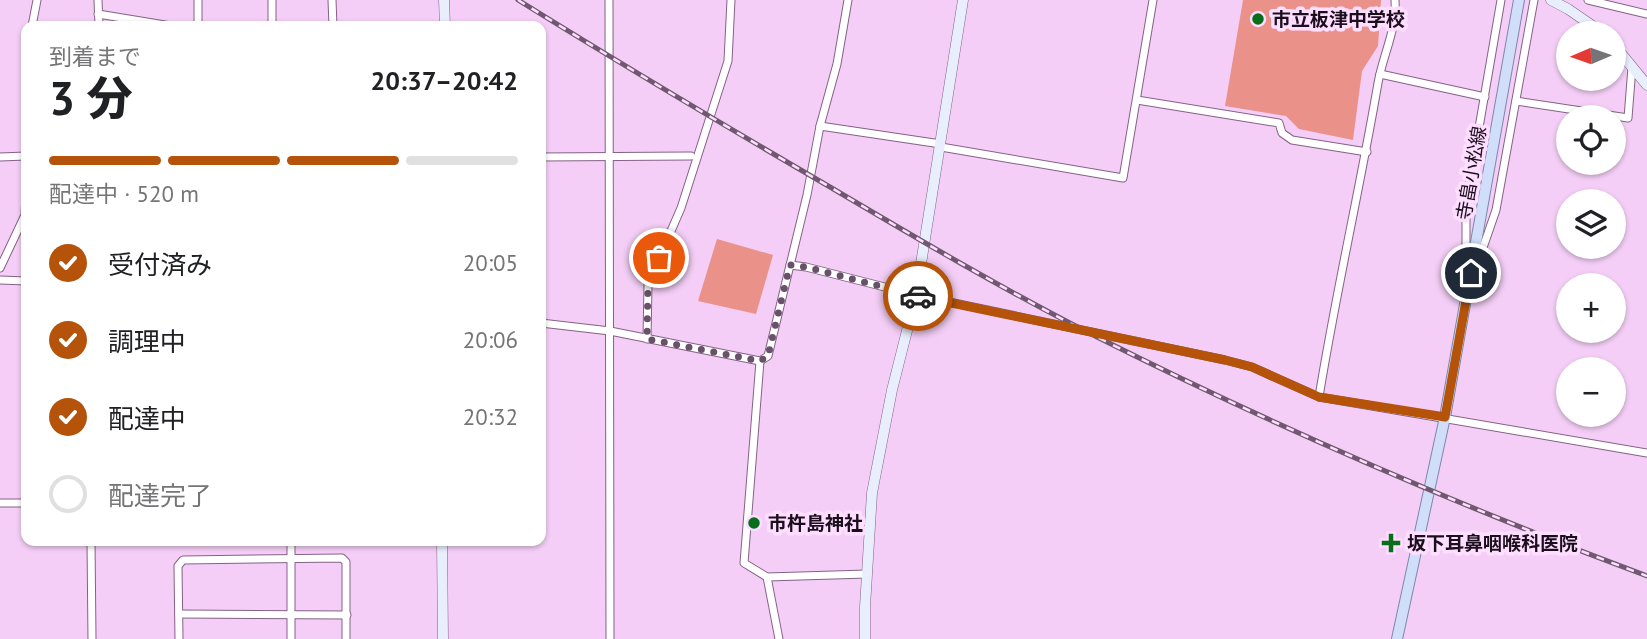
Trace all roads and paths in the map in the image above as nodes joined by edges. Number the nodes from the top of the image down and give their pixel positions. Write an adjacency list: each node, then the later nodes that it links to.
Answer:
1 (37, 0): 20 (street)
2 (98, 0): 18 (street)
3 (198, 0): 23 (street)
4 (272, 0): 24 (street)
5 (332, 0): 25 (street)
6 (444, 0): 26 (street)
7 (609, 0): 38 (street)
8 (732, 0): 52 (street)
9 (848, 0): 35 (street)
10 (963, 0): 36 (street)
11 (1153, 0): 33 (street)
12 (1395, 0): 30 (street)
13 (1501, 0): 32 (street)
14 (1519, 0): 46 (main road, 寺畠小松線)
15 (1534, 0): 34 (street)
16 (1551, 0): 27 (street)
17 (1588, 0): 19 (street)
18 (99, 14): 21 (street); 22 (street)
19 (1647, 14)
20 (33, 21)
21 (99, 21)
22 (141, 21)
23 (198, 21)
24 (272, 21)
25 (333, 21)
26 (445, 21)
27 (1586, 21)
28 (1626, 60): 29 (street)
29 (1632, 67): 31 (street); 34 (street)
30 (1380, 74): 32 (street); 37 (street)
31 (1647, 85)
32 (1485, 97): 46 (street)
33 (1137, 100): 36 (street); 37 (street)
34 (1516, 101): 46 (street)
35 (820, 126): 36 (street); 44 (street)
36 (941, 146): 49 (street)
37 (1367, 152): 54 (street)
38 (609, 155): 40 (street); 42 (street); 51 (street)
39 (21, 156): 41 (street)
40 (691, 156)
41 (0, 157)
42 (546, 157)
43 (21, 223): 45 (street)
44 (790, 265): 49 (street); 53 (street)
45 (0, 268)
46 (1471, 273): 55 (main road, 寺畠小松線)
47 (0, 280): 48 (street)
48 (21, 281)
49 (916, 295): 54 (street); 63 (street)
50 (546, 324): 51 (street)
51 (610, 331): 52 (street); 73 (street)
52 (647, 339): 53 (street)
53 (760, 361): 64 (street)
54 (1319, 397): 55 (street)
55 (1445, 417): 56 (street); 76 (main road, 寺畠小松線)
56 (1647, 453)
57 (0, 503): 58 (street)
58 (21, 503)
59 (91, 546): 68 (street)
60 (291, 546): 62 (street)
61 (443, 546): 72 (street)
62 (291, 557): 65 (street); 66 (street); 67 (street)
63 (867, 574): 64 (street); 75 (street)
64 (766, 577): 74 (street)
65 (179, 614): 67 (street); 69 (street)
66 (346, 615): 67 (street); 71 (street)
67 (291, 616): 70 (street)
68 (92, 639)
69 (178, 639)
70 (291, 639)
71 (346, 639)
72 (443, 639)
73 (610, 639)
74 (779, 639)
75 (865, 639)
76 (1397, 639)

